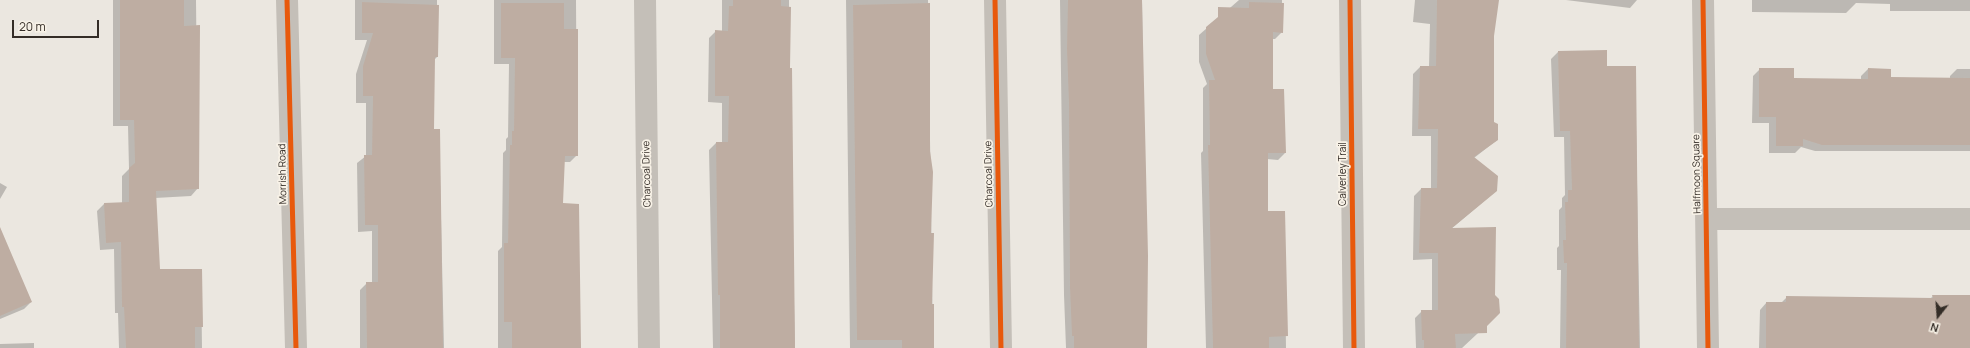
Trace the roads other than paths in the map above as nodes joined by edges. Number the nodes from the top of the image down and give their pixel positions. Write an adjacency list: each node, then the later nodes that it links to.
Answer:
1 (287, 0): 8 (street, Morrish Road)
2 (645, 0): 9 (street, Charcoal Drive)
3 (995, 0): 10 (street, Charcoal Drive)
4 (1350, 0): 11 (street, Calverley Trail)
5 (1703, 0): 6 (street, Halfmoon Square)
6 (1707, 219): 7 (street, Halfmoon Square); 12 (street, Halfmoon Square)
7 (1970, 219)
8 (296, 348)
9 (649, 348)
10 (1001, 348)
11 (1354, 348)
12 (1708, 348)

